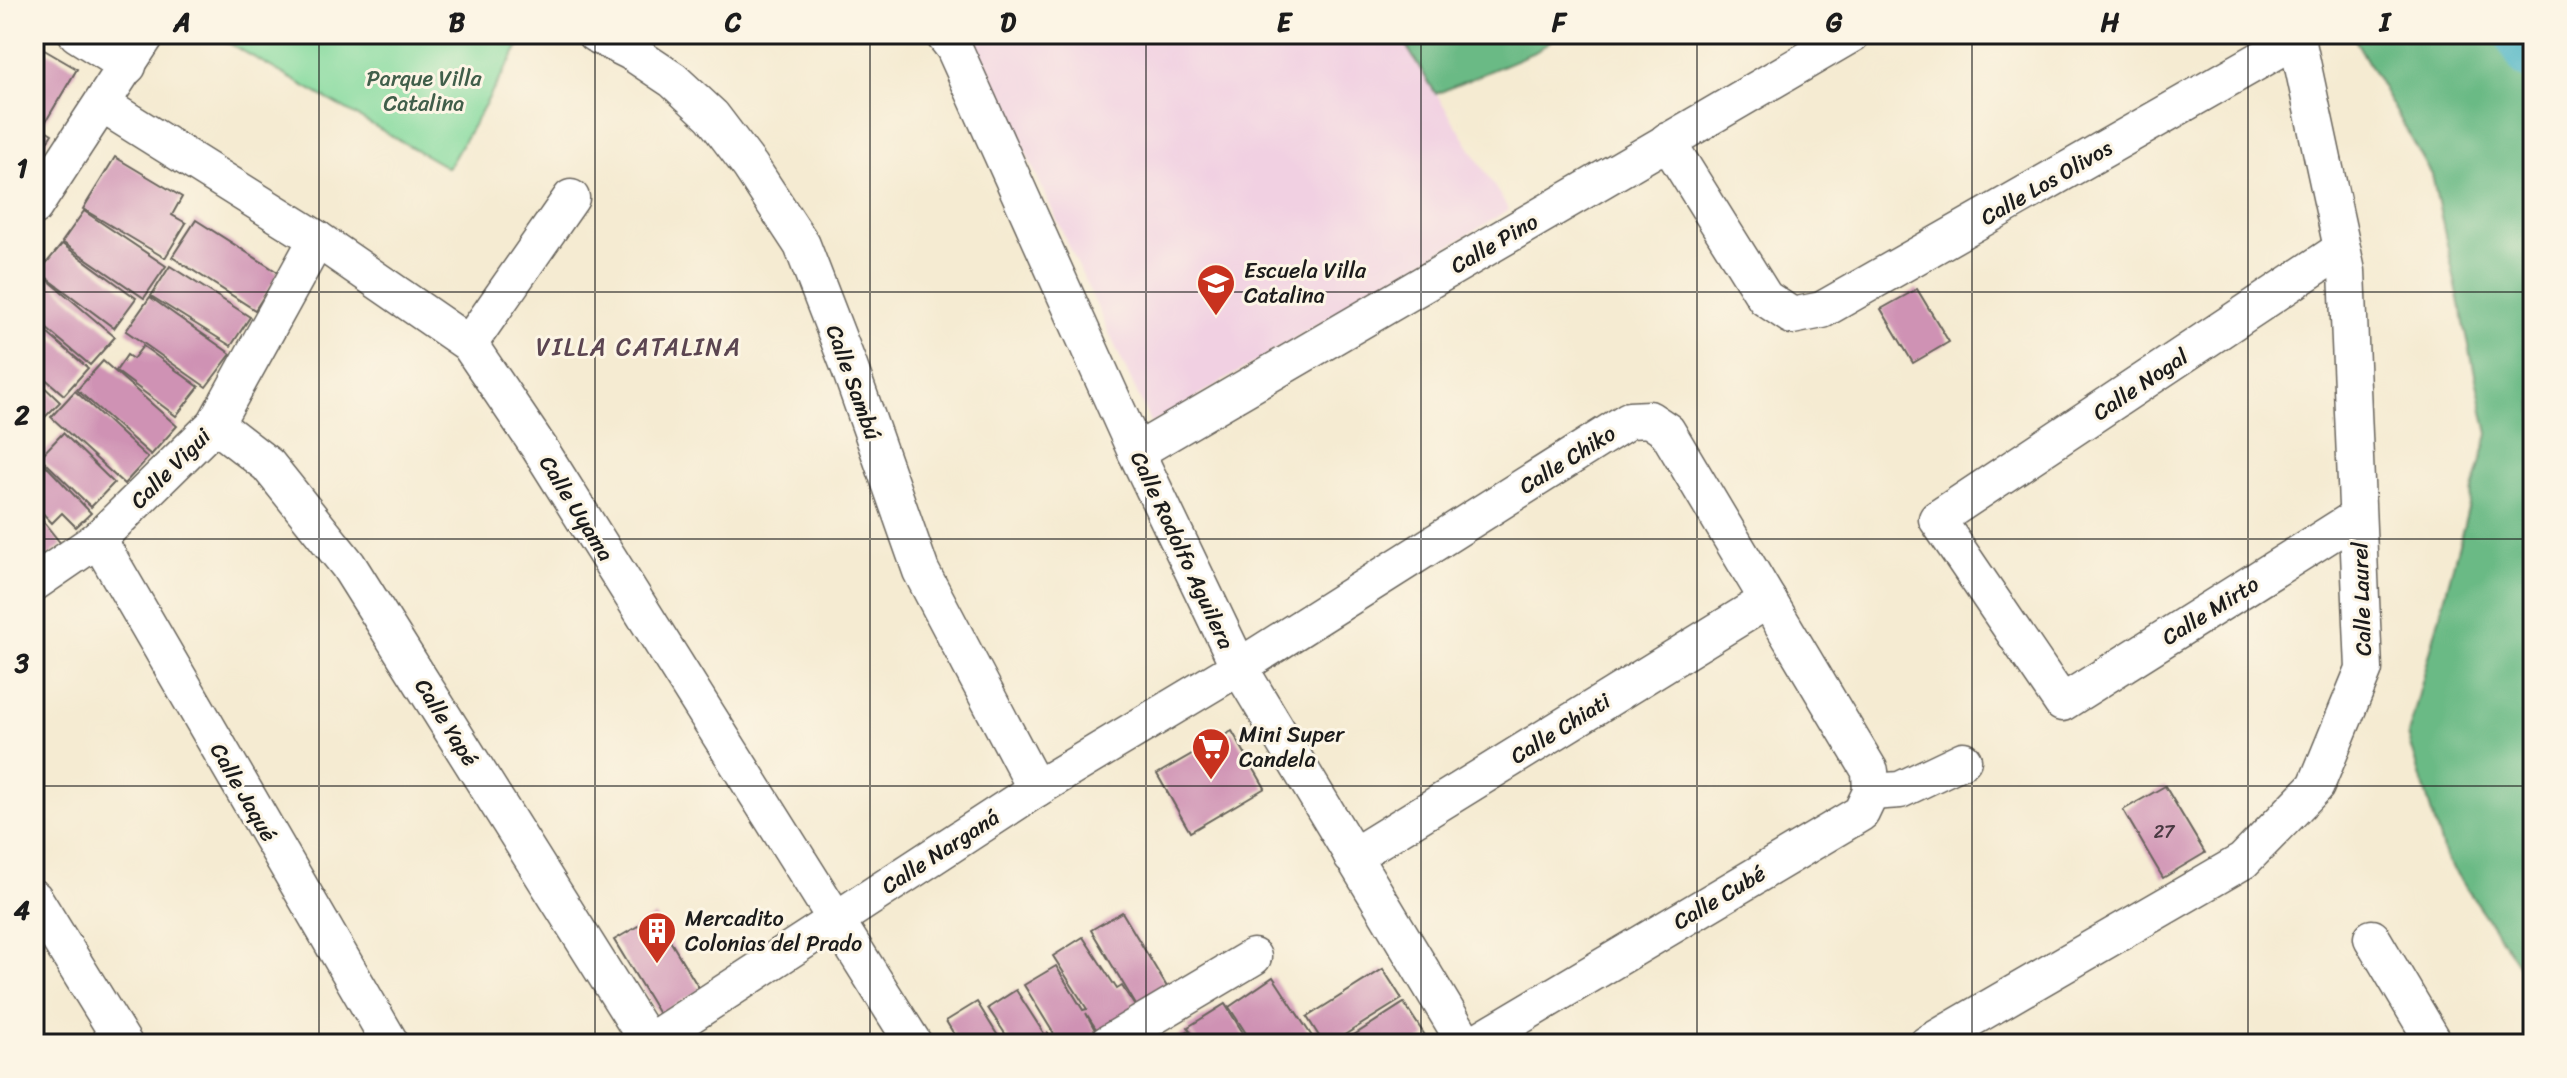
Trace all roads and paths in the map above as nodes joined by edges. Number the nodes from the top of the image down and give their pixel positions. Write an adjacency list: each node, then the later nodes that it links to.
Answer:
1 (77, 34): 7 (street)
2 (147, 34): 7 (street)
3 (595, 34): 24 (street, Calle Sambú)
4 (943, 34): 16 (street, Calle Rodolfo Aguilera)
5 (1852, 34): 9 (street, Calle Pino)
6 (2296, 37): 9 (street, Calle Los Olivos); 13 (street, Calle Laurel)
7 (128, 66): 8 (street)
8 (103, 105): 11 (street); 12 (street, Calle Uyama)
9 (1667, 141): 16 (street, Calle Pino)
10 (571, 198): 14 (street)
11 (34, 207)
12 (317, 239): 14 (street, Calle Uyama); 15 (street, Calle Vigui)
13 (2342, 249): 17 (street, Calle Laurel); 22 (street, Calle Nogal)
14 (469, 344): 28 (street, Calle Uyama)
15 (215, 424): 18 (street, Calle Vigui); 33 (street, Calle Yapé)
16 (1136, 452): 21 (street, Calle Rodolfo Aguilera)
17 (2357, 517): 22 (street, Calle Mirto); 38 (street, Calle Laurel)
18 (98, 539): 19 (street, Calle Vigui); 32 (street, Calle Jaqué)
19 (34, 583)
20 (1768, 600): 21 (street, Calle Chiko); 25 (street, Calle Chiko); 26 (street, Calle Chiati)
21 (1239, 667): 24 (street, Calle Narganá); 26 (street, Calle Rodolfo Aguilera)
22 (2062, 703)
23 (1963, 760): 25 (street)
24 (1036, 789): 28 (street, Calle Narganá)
25 (1871, 792): 37 (street, Calle Cubé)
26 (1352, 857): 36 (street, Calle Rodolfo Aguilera)
27 (34, 898): 31 (street)
28 (836, 919): 33 (street, Calle Narganá); 34 (street, Calle Uyama)
29 (2372, 938): 39 (street)
30 (1253, 957): 35 (street)
31 (124, 1044)
32 (391, 1044)
33 (648, 1044)
34 (914, 1044)
35 (1107, 1044)
36 (1466, 1044)
37 (1473, 1044)
38 (1927, 1044)
39 (2435, 1044)

